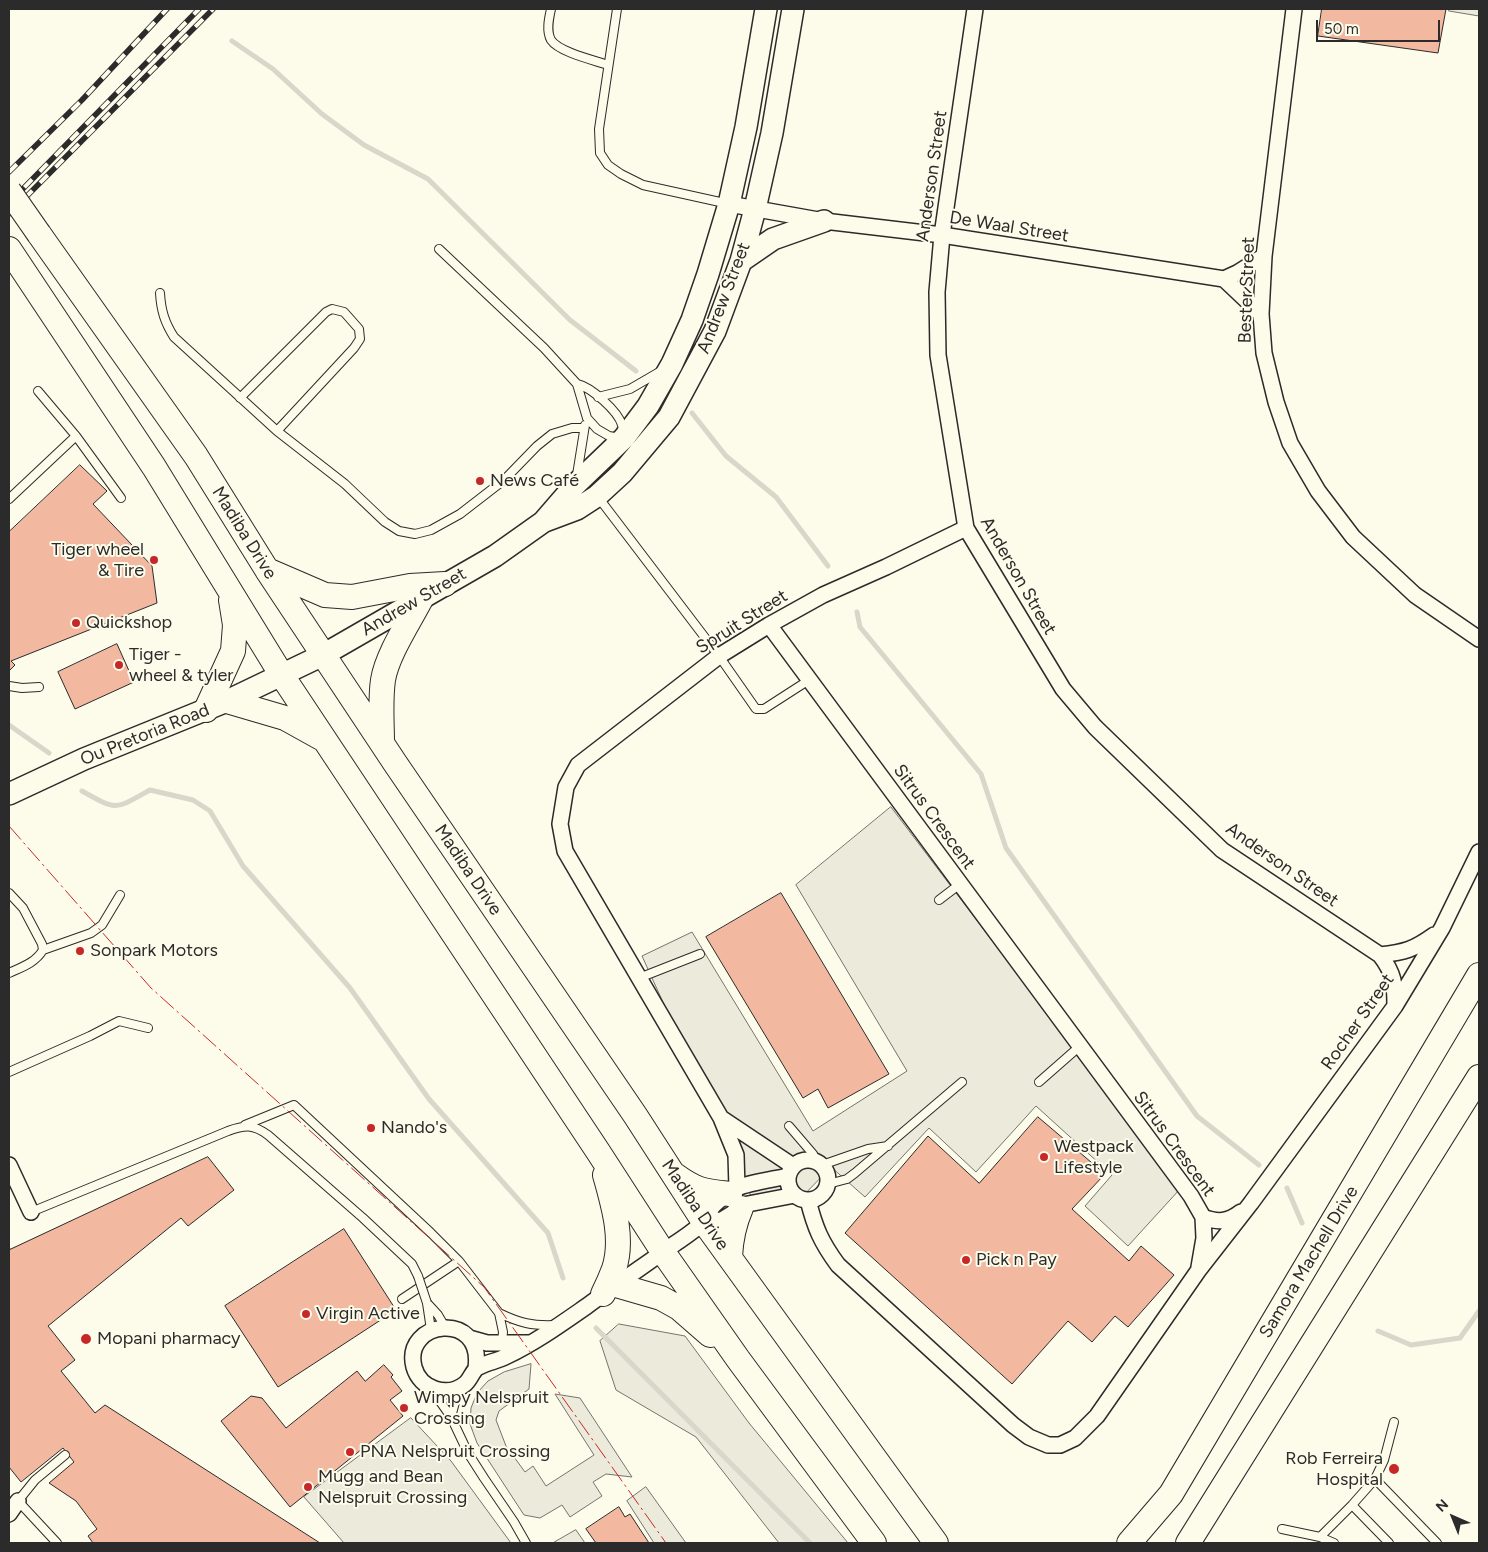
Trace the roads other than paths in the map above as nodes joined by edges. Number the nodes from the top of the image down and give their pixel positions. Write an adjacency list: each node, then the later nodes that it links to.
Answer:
1 (551, 9): 7 (lane)
2 (617, 9): 7 (lane)
3 (766, 9): 9 (main road, Andrew Street)
4 (793, 9): 10 (main road, Andrew Street)
5 (975, 9): 12 (street, Anderson Street)
6 (1294, 9): 15 (street, Bester Street)
7 (608, 65): 9 (lane)
8 (9, 191): 36 (main road, Madiba Drive, bridge)
9 (729, 204): 10 (street, De Waal Street); 20 (main road, Andrew Street)
10 (756, 209): 11 (street, De Waal Street); 16 (main road, Andrew Street)
11 (824, 221): 12 (street, De Waal Street); 16 (main road)
12 (942, 235): 17 (street, De Waal Street); 35 (street, Anderson Street)
13 (439, 249): 21 (lane)
14 (12, 253): 38 (main road)
15 (1264, 256): 17 (street); 19 (street, Bester Street)
16 (741, 260): 29 (main road, Andrew Street)
17 (1224, 279): 19 (street)
18 (160, 293): 24 (lane)
19 (1261, 314): 41 (street, Bester Street)
20 (672, 364): 23 (lane); 29 (main road, Andrew Street)
21 (577, 384): 23 (lane); 25 (lane)
22 (38, 391): 28 (lane)
23 (598, 397): 29 (lane)
24 (240, 398): 27 (lane); 27 (lane)
25 (587, 418): 26 (lane); 29 (lane)
26 (584, 428): 27 (lane); 30 (lane)
27 (277, 431)
28 (76, 436): 32 (lane); 33 (lane)
29 (631, 446): 30 (main road, Andrew Street); 31 (main road, Andrew Street)
30 (575, 485): 34 (main road, Andrew Street)
31 (597, 496): 34 (main road, Andrew Street); 43 (lane)
32 (121, 498)
33 (9, 499)
34 (543, 522): 37 (main road, Andrew Street)
35 (966, 528): 40 (street, Spruit Street); 60 (street, Anderson Street)
36 (267, 570): 37 (main road); 42 (main road, Madiba Drive)
37 (445, 584): 39 (main road, Andrew Street)
38 (230, 593): 44 (main road); 48 (main road)
39 (420, 598): 42 (main road, Andrew Street); 50 (main road)
40 (769, 625): 43 (street, Spruit Street); 45 (street, Sitrus Crescent)
41 (1479, 639)
42 (323, 654): 44 (main road, Andrew Street); 50 (main road, Madiba Drive)
43 (719, 656): 45 (lane); 63 (street, Spruit Street)
44 (281, 674): 48 (main road, Ou Pretoria Road); 49 (main road)
45 (809, 680): 53 (street, Sitrus Crescent)
46 (9, 686): 47 (lane)
47 (39, 687)
48 (216, 705): 49 (main road); 51 (main road, Ou Pretoria Road)
49 (324, 740): 75 (main road)
50 (382, 743): 79 (main road, Madiba Drive)
51 (9, 794)
52 (1479, 852): 57 (street, Rocher Street)
53 (960, 884): 56 (lane); 66 (street, Sitrus Crescent)
54 (9, 894): 58 (lane)
55 (120, 895): 58 (lane)
56 (939, 900)
57 (1442, 928): 60 (street); 64 (street, Rocher Street)
58 (43, 950): 61 (lane)
59 (700, 954): 63 (lane)
60 (1380, 955): 64 (street, Anderson Street)
61 (9, 973)
62 (1479, 975): 117 (main road, Samora Machell Drive)
63 (639, 978): 71 (street)
64 (1395, 1006): 83 (street, Rocher Street)
65 (148, 1028): 67 (lane)
66 (1080, 1046): 70 (lane); 85 (street, Sitrus Crescent)
67 (9, 1072)
68 (1479, 1077): 118 (main road)
69 (962, 1082): 74 (lane)
70 (1039, 1082)
71 (721, 1118): 78 (street); 81 (street)
72 (243, 1126): 84 (lane); 89 (lane); 93 (lane, bridge)
73 (789, 1126): 76 (lane)
74 (890, 1145): 76 (lane); 80 (lane)
75 (599, 1153): 87 (main road); 91 (main road)
76 (819, 1163): 78 (street); 80 (street)
77 (9, 1165): 84 (street)
78 (791, 1171): 81 (street); 82 (street, Sitrus Crescent)
79 (672, 1172): 81 (main road); 86 (main road, Madiba Drive)
80 (828, 1184): 82 (street)
81 (736, 1197): 82 (street); 86 (street); 88 (main road)
82 (801, 1198): 90 (street, Sitrus Crescent)
83 (1251, 1203): 85 (street, Rocher Street); 90 (street, Rocher Street)
84 (31, 1212)
85 (1203, 1217): 90 (street, Sitrus Crescent)
86 (704, 1222): 87 (street); 88 (main road, Madiba Drive)
87 (663, 1252): 91 (street); 100 (main road)
88 (730, 1256): 116 (main road, Madiba Drive)
89 (459, 1261): 92 (lane); 94 (lane)
90 (1198, 1271)
91 (610, 1290): 95 (street); 100 (main road)
92 (402, 1299)
93 (427, 1304): 96 (lane); 96 (lane)
94 (499, 1313): 95 (lane); 99 (lane)
95 (559, 1325): 98 (street)
96 (438, 1329): 97 (street); 102 (street)
97 (469, 1338): 99 (street); 101 (street)
98 (532, 1343): 99 (street); 101 (street)
99 (502, 1344)
100 (738, 1359): 115 (main road)
101 (476, 1368): 103 (street)
102 (431, 1388): 103 (street); 104 (lane)
103 (458, 1388): 104 (lane)
104 (451, 1417): 114 (lane)
105 (1394, 1422): 107 (lane)
106 (65, 1455): 108 (lane)
107 (1375, 1479): 109 (lane); 121 (lane)
108 (18, 1501): 110 (street); 113 (lane)
109 (1352, 1505): 112 (lane); 120 (lane)
110 (9, 1514)
111 (1282, 1530): 112 (lane)
112 (1320, 1537): 119 (lane)
113 (57, 1543)
114 (526, 1543)
115 (874, 1543)
116 (936, 1543)
117 (1129, 1543)
118 (1188, 1543)
119 (1334, 1543)
120 (1389, 1543)
121 (1437, 1543)

